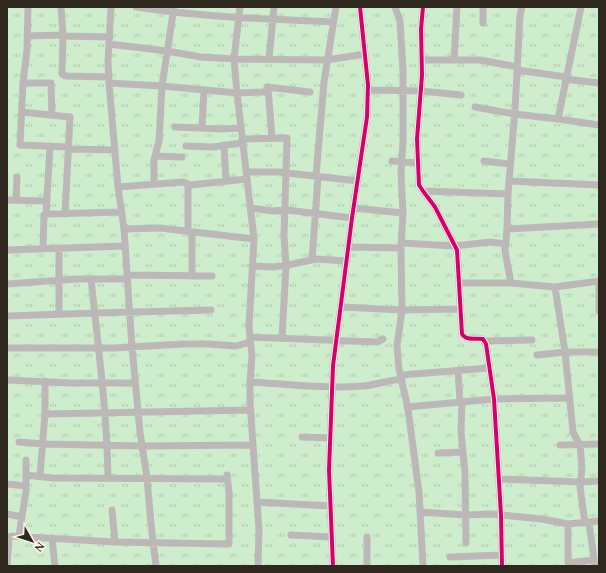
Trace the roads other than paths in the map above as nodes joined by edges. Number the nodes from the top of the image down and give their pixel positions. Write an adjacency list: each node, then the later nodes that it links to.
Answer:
1 (28, 7): 21 (street)
2 (61, 7): 20 (street)
3 (111, 7): 22 (street)
4 (136, 7): 15 (street)
5 (240, 7): 16 (street)
6 (274, 7): 17 (street)
7 (336, 7): 18 (street)
8 (360, 7): 24 (street)
9 (395, 7): 39 (street)
10 (422, 7): 28 (street)
11 (457, 7): 29 (street)
12 (483, 7): 19 (street)
13 (522, 7): 30 (street)
14 (581, 7): 31 (street)
15 (174, 10): 16 (street); 23 (street)
16 (238, 18): 17 (street); 25 (street)
17 (273, 20): 18 (street); 26 (street)
18 (333, 22): 27 (street)
19 (483, 23)
20 (63, 35): 21 (street); 22 (street); 32 (street)
21 (27, 36): 33 (street)
22 (109, 41): 23 (street); 32 (street)
23 (168, 51): 25 (street); 35 (street)
24 (365, 54): 27 (street); 38 (street)
25 (234, 59): 26 (street); 42 (street)
26 (269, 59): 27 (street)
27 (327, 60): 69 (street)
28 (422, 60): 29 (street); 40 (street)
29 (454, 60): 30 (street)
30 (517, 69): 31 (street); 46 (street)
31 (566, 78): 34 (street); 48 (street)
32 (109, 80): 35 (street); 59 (street)
33 (23, 83): 45 (street); 47 (street)
34 (599, 83)
35 (162, 86): 37 (street); 60 (street)
36 (268, 87): 41 (street); 42 (street); 53 (street)
37 (204, 90): 42 (street); 51 (street)
38 (368, 90): 39 (street); 72 (street)
39 (403, 91): 40 (street); 64 (street)
40 (421, 91): 43 (street); 65 (street)
41 (310, 92)
42 (236, 93): 52 (street)
43 (461, 95)
44 (475, 107): 46 (street)
45 (22, 112): 47 (street); 56 (street)
46 (514, 114): 48 (street); 66 (street)
47 (52, 115): 58 (street)
48 (558, 119): 49 (street)
49 (599, 125)
50 (175, 127): 51 (street)
51 (202, 128): 52 (street)
52 (241, 128): 54 (street)
53 (272, 138): 54 (street); 67 (street)
54 (242, 141): 55 (street); 68 (street)
55 (224, 145): 57 (street); 71 (street)
56 (50, 146): 58 (street); 82 (street)
57 (186, 146)
58 (68, 148): 59 (street); 90 (street)
59 (115, 150): 77 (street)
60 (155, 156): 61 (street); 74 (street)
61 (182, 157)
62 (392, 161): 64 (street)
63 (484, 161): 66 (street)
64 (402, 162): 65 (street); 88 (street)
65 (418, 163): 78 (street)
66 (510, 164): 73 (street)
67 (286, 173): 68 (street); 69 (street); 85 (street)
68 (246, 175): 71 (street); 83 (street)
69 (317, 176): 72 (street); 87 (street)
70 (17, 177): 81 (street)
71 (226, 180): 75 (street)
72 (358, 181): 84 (street)
73 (509, 181): 76 (street); 79 (street)
74 (154, 184): 75 (street); 77 (street)
75 (190, 185): 95 (street)
76 (599, 185)
77 (118, 187): 86 (street)
78 (422, 191): 79 (street); 100 (street)
79 (508, 194): 94 (street)
80 (7, 200): 81 (street)
81 (16, 200): 82 (street)
82 (46, 201): 89 (street)
83 (251, 208): 85 (street); 96 (street)
84 (353, 208): 88 (street); 91 (street)
85 (284, 210): 87 (street); 108 (street)
86 (121, 212): 90 (street); 93 (street)
87 (315, 213): 91 (street); 105 (street)
88 (403, 213): 99 (street)
89 (46, 214): 90 (street); 103 (street)
90 (65, 214)
91 (352, 218): 102 (street)
92 (599, 224): 94 (street)
93 (124, 229): 95 (street); 98 (street)
94 (507, 229): 97 (street)
95 (190, 232): 96 (street); 109 (street)
96 (254, 239): 107 (street)
97 (506, 244): 100 (street); 116 (street)
98 (125, 246): 101 (street); 111 (street)
99 (401, 246): 100 (street); 102 (street); 121 (street)
100 (455, 246): 115 (street)
101 (59, 248): 103 (street); 113 (street)
102 (348, 248): 106 (street)
103 (42, 249): 104 (street)
104 (7, 250)
105 (312, 260): 106 (street); 108 (street)
106 (346, 261): 119 (street)
107 (252, 266): 108 (street); 130 (street)
108 (286, 266): 128 (street)
109 (192, 276): 110 (street); 111 (street)
110 (212, 276)
111 (127, 277): 112 (street); 125 (street)
112 (92, 279): 113 (street); 124 (street)
113 (60, 281): 117 (street); 126 (street)
114 (599, 282): 118 (street); 123 (street)
115 (459, 283): 116 (street); 122 (street)
116 (511, 283): 118 (street)
117 (7, 284)
118 (555, 288): 137 (street)
119 (341, 307): 121 (street); 131 (street)
120 (211, 310): 125 (street)
121 (402, 310): 122 (street); 142 (street)
122 (460, 310): 133 (street)
123 (599, 311)
124 (95, 312): 125 (street); 126 (street); 135 (street)
125 (130, 312): 136 (street)
126 (59, 314): 127 (street)
127 (7, 316)
128 (282, 338): 130 (street); 131 (street)
129 (383, 339): 131 (street)
130 (250, 340): 136 (street); 145 (street)
131 (337, 340): 148 (street)
132 (532, 340): 133 (street)
133 (484, 341): 140 (street)
134 (7, 348): 135 (street)
135 (98, 348): 136 (street); 146 (street)
136 (132, 348): 147 (street)
137 (565, 352): 138 (street); 139 (street); 149 (street)
138 (599, 352)
139 (537, 355)
140 (489, 368): 141 (street); 150 (street)
141 (458, 371): 142 (street); 151 (street)
142 (401, 377): 148 (street); 152 (street)
143 (7, 380): 144 (street)
144 (45, 381): 146 (street); 156 (street)
145 (250, 382): 148 (street); 153 (street)
146 (103, 383): 147 (street); 154 (street)
147 (135, 383): 155 (street)
148 (332, 387): 158 (street)
149 (569, 398): 150 (street); 165 (street)
150 (494, 399): 151 (street); 174 (street)
151 (461, 402): 152 (street); 167 (street)
152 (407, 407): 182 (street)
153 (250, 410): 155 (street); 163 (street)
154 (105, 412): 155 (street); 156 (street); 162 (street)
155 (138, 412): 166 (street)
156 (45, 414): 160 (street)
157 (302, 437): 158 (street)
158 (330, 438): 180 (street)
159 (19, 442): 160 (street)
160 (43, 444): 162 (street); 171 (street)
161 (599, 444): 165 (street)
162 (108, 445): 166 (street); 172 (street)
163 (252, 445): 166 (street); 179 (street)
164 (560, 445): 165 (street)
165 (580, 445): 176 (street)
166 (142, 446): 173 (street)
167 (463, 452): 168 (street); 184 (street)
168 (438, 453)
169 (26, 460): 170 (street)
170 (26, 475): 171 (street); 178 (street)
171 (40, 476): 172 (street)
172 (108, 478): 173 (street)
173 (147, 478): 196 (street); 196 (street)
174 (499, 479): 176 (street); 185 (street)
175 (599, 481): 176 (street)
176 (581, 482): 188 (street)
177 (7, 484): 178 (street)
178 (26, 486): 186 (street)
179 (258, 502): 180 (street); 204 (street)
180 (331, 506): 192 (street)
181 (112, 510): 195 (street)
182 (420, 512): 184 (street); 207 (street)
183 (7, 514): 186 (street)
184 (466, 515): 185 (street); 197 (street)
185 (502, 515): 189 (street); 198 (street)
186 (22, 517): 191 (street)
187 (599, 521): 188 (street)
188 (587, 523): 189 (street); 200 (street)
189 (568, 524): 200 (street)
190 (291, 535): 192 (street)
191 (19, 536): 194 (street); 201 (street)
192 (332, 537): 205 (street)
193 (367, 537): 206 (street)
194 (52, 538): 195 (street); 202 (street)
195 (115, 542): 196 (street)
196 (153, 543): 203 (street)
197 (466, 544)
198 (502, 555): 199 (street); 208 (street)
199 (450, 557)
200 (596, 564)
201 (7, 566)
202 (55, 566)
203 (156, 566)
204 (258, 566)
205 (333, 566)
206 (367, 566)
207 (424, 566)
208 (502, 566)

